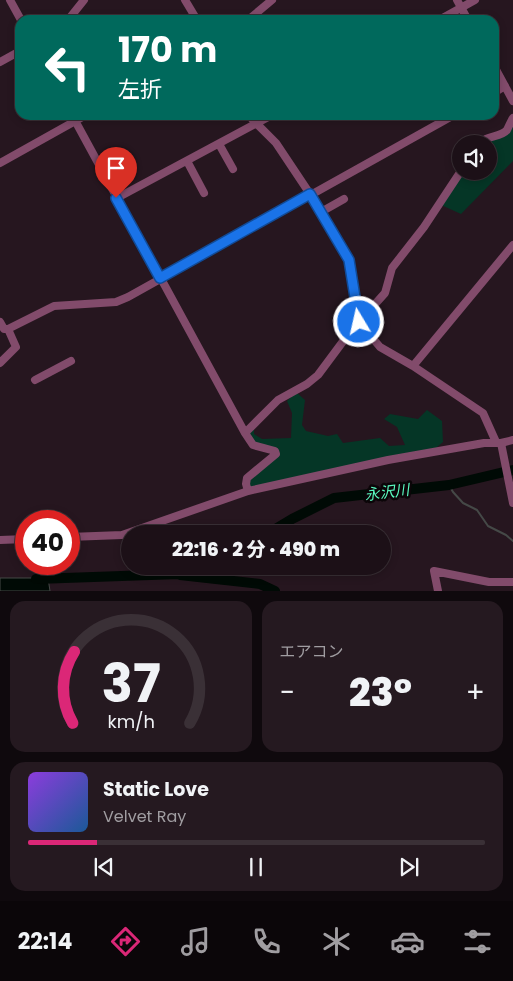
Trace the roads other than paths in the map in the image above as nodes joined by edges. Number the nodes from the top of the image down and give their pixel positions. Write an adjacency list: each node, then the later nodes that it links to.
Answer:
1 (10, 0): 7 (street)
2 (84, 0): 8 (street)
3 (185, 0): 9 (street)
4 (272, 0): 10 (street)
5 (475, 0): 6 (street)
6 (459, 4): 11 (street); 12 (street)
7 (18, 15)
8 (72, 15)
9 (194, 15)
10 (254, 15)
11 (445, 15)
12 (465, 15)
13 (15, 54): 14 (street)
14 (0, 62)
15 (499, 75): 16 (street)
16 (505, 86): 17 (street); 18 (street)
17 (499, 90)
18 (513, 101)
19 (513, 118): 26 (street)
20 (71, 120): 29 (street)
21 (75, 120): 34 (street)
22 (253, 120): 25 (street)
23 (264, 120): 25 (street)
24 (445, 120): 33 (street)
25 (257, 124): 27 (street); 33 (street)
26 (494, 135)
27 (219, 144): 28 (street); 30 (street)
28 (186, 161): 32 (street); 34 (street)
29 (0, 163)
30 (233, 169)
31 (455, 180): 40 (street)
32 (204, 193)
33 (310, 194): 36 (street); 38 (street)
34 (116, 198): 38 (street)
35 (344, 199): 36 (street)
36 (321, 212): 40 (street)
37 (513, 245): 44 (street)
38 (160, 278): 41 (street); 46 (street)
39 (0, 322): 41 (street)
40 (359, 322): 44 (street); 46 (street)
41 (8, 329): 43 (street)
42 (71, 361): 45 (street)
43 (0, 363)
44 (413, 366): 48 (street)
45 (35, 380)
46 (245, 433): 49 (street)
47 (513, 440): 48 (street)
48 (499, 442): 49 (street); 50 (street)
49 (248, 491): 51 (street)
50 (513, 503)
51 (80, 537)
52 (15, 539): 53 (street)
53 (0, 540)
54 (513, 582): 55 (street)
55 (438, 591)

